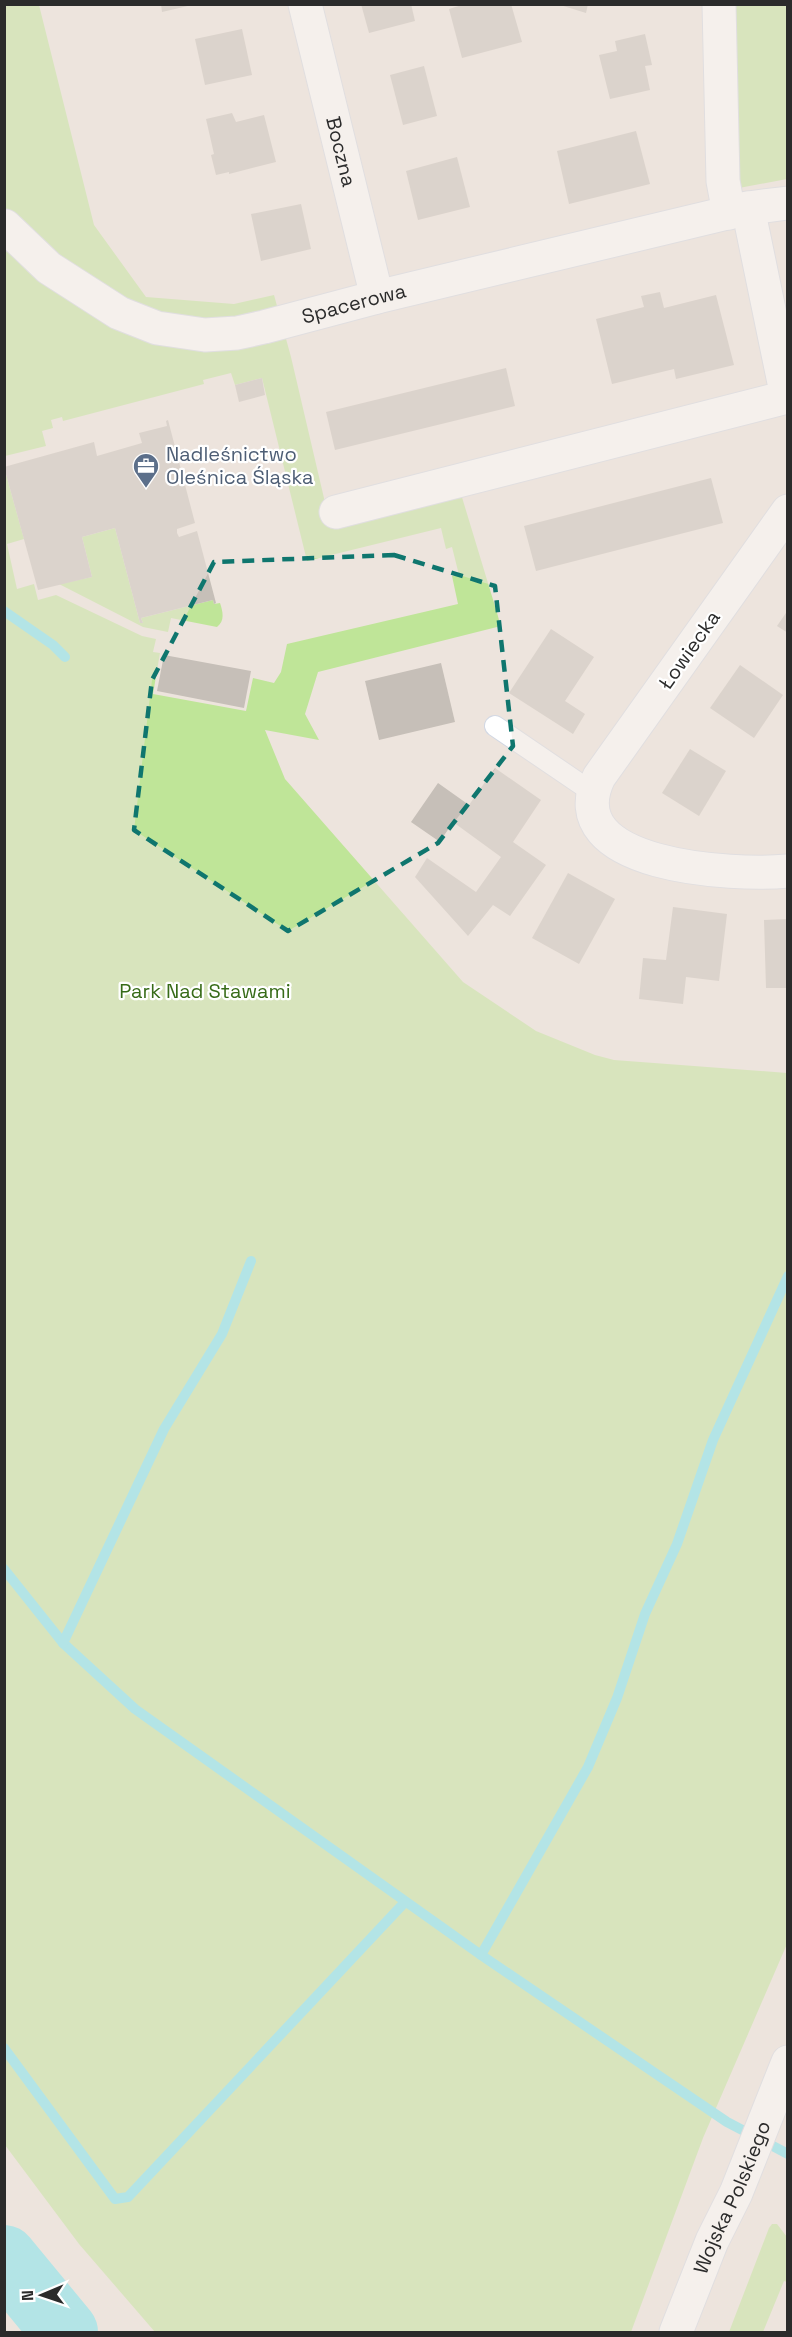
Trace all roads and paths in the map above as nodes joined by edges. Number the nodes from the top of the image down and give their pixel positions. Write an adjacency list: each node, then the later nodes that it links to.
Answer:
1 (305, 4): 6 (street, Boczna)
2 (719, 4): 4 (street)
3 (788, 203): 4 (street, Spacerowa)
4 (739, 211): 6 (street, Spacerowa); 7 (street)
5 (5, 226): 6 (street, Spacerowa)
6 (376, 297)
7 (787, 399): 9 (street)
8 (788, 511): 11 (street, Łowiecka)
9 (336, 513)
10 (495, 726): 11 (lane)
11 (592, 792): 12 (street)
12 (788, 871)
13 (784, 2071): 14 (street, Wojska Polskiego)
14 (676, 2332)

